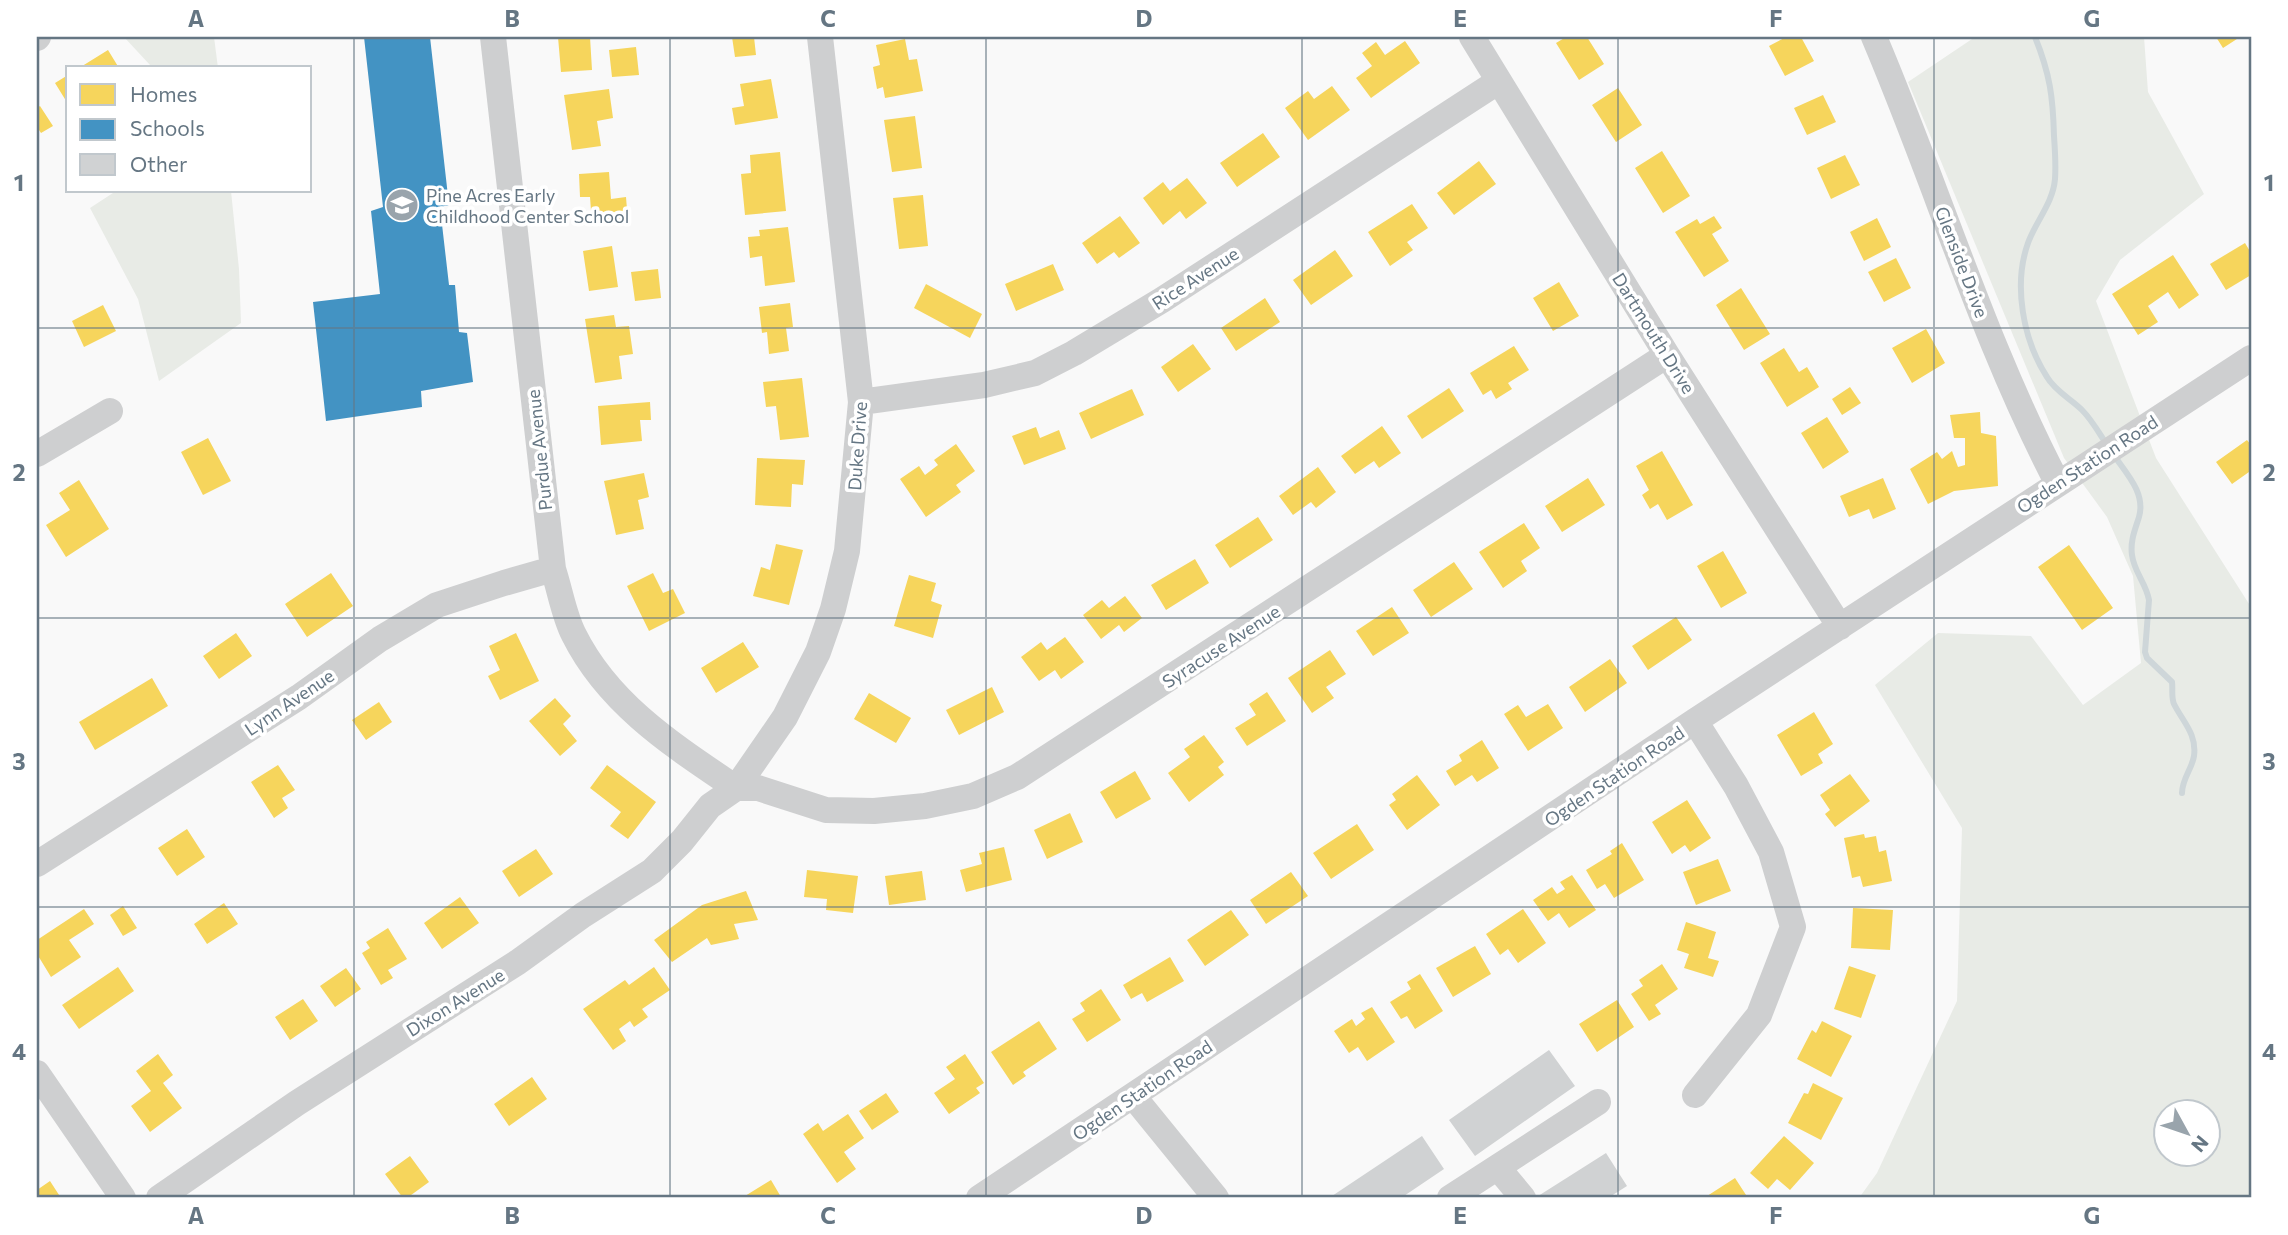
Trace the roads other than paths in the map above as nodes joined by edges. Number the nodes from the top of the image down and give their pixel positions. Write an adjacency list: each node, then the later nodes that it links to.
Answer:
1 (493, 37): 12 (street, Purdue Avenue)
2 (820, 37): 8 (street, Duke Drive)
3 (1472, 37): 5 (street, Dartmouth Drive)
4 (1874, 37): 11 (street, Glenside Drive)
5 (1499, 80): 6 (street, Dartmouth Drive); 8 (street, Rice Avenue)
6 (1667, 355): 13 (street, Dartmouth Drive); 15 (street, Syracuse Avenue)
7 (2251, 358): 11 (street, Ogden Station Road)
8 (862, 402): 15 (street, Duke Drive)
9 (110, 411): 10 (street)
10 (37, 454)
11 (2058, 484): 13 (street, Ogden Station Road)
12 (553, 569): 15 (street, Purdue Avenue); 16 (street, Lynn Avenue)
13 (1840, 627): 14 (street, Ogden Station Road)
14 (1695, 721): 18 (street); 19 (street, Ogden Station Road)
15 (736, 788): 23 (street, Dixon Avenue)
16 (37, 864)
17 (37, 1073): 22 (street)
18 (1695, 1095)
19 (1133, 1096): 24 (street, Ogden Station Road); 25 (street)
20 (1598, 1102): 21 (street)
21 (1498, 1168): 26 (street); 27 (street)
22 (123, 1198)
23 (159, 1198)
24 (979, 1198)
25 (1216, 1198)
26 (1450, 1198)
27 (1523, 1198)

